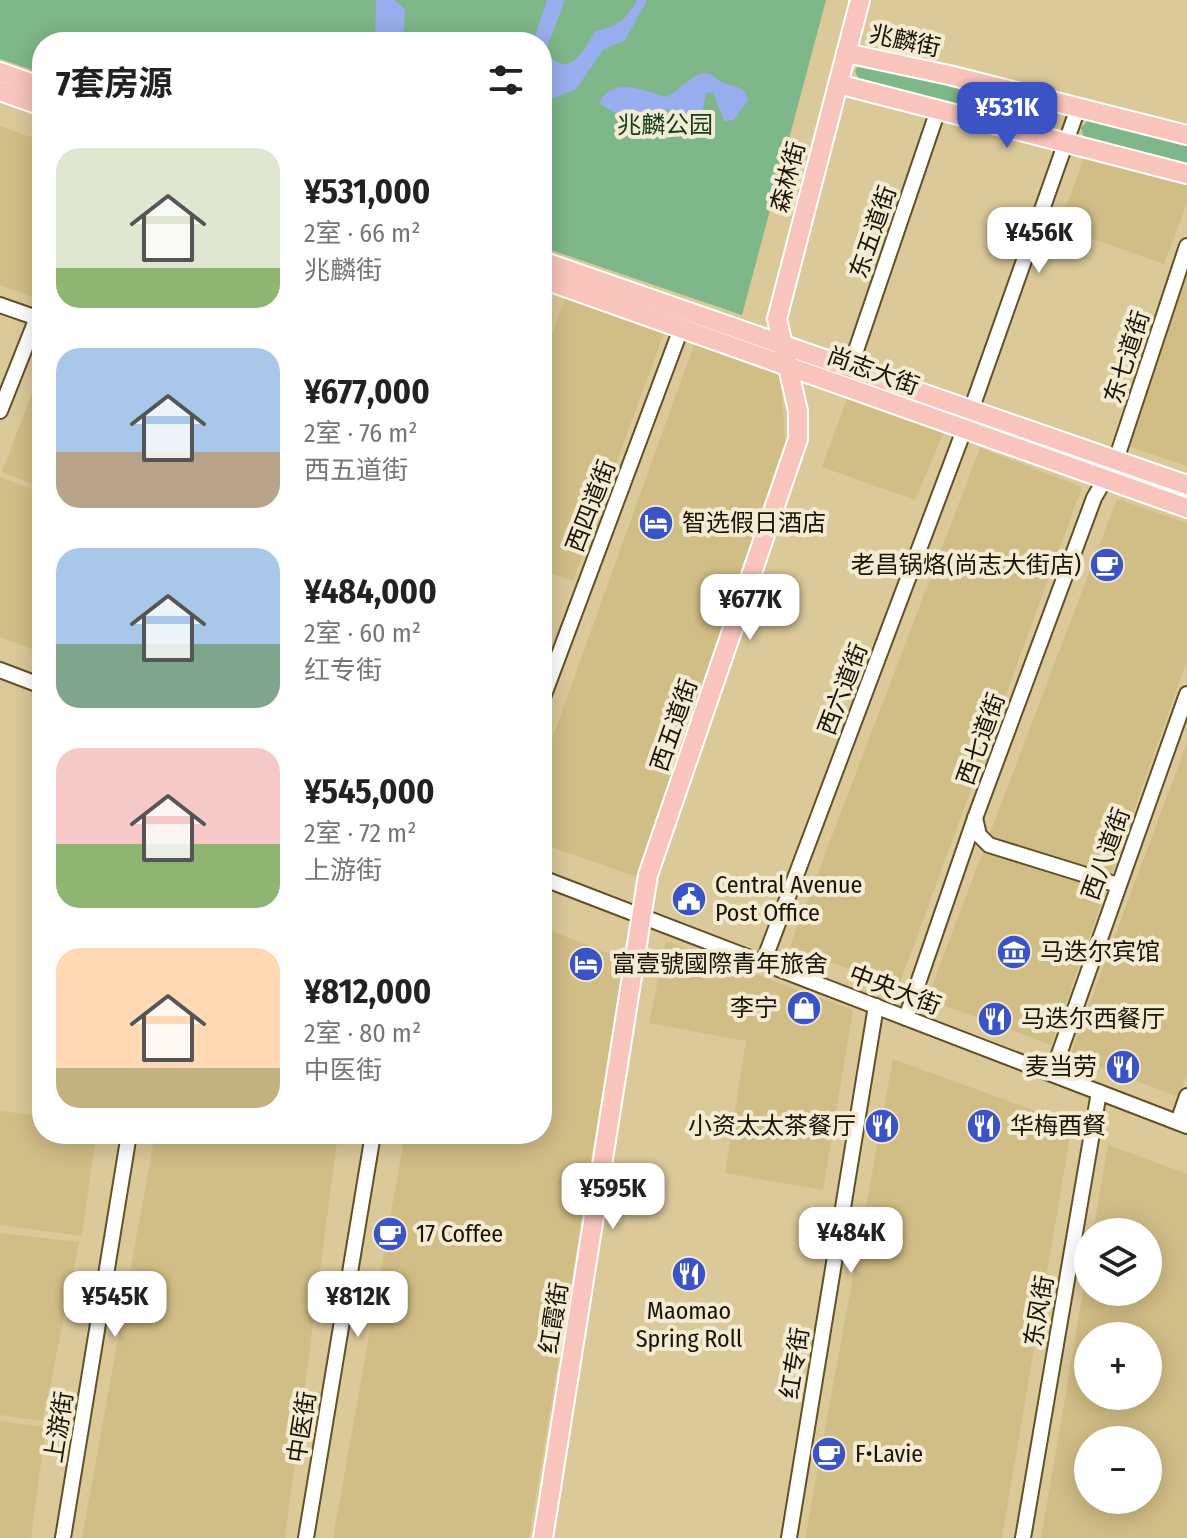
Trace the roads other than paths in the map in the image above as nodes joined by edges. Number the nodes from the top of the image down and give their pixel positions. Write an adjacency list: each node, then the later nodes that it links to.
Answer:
1 (860, 0): 2 (main road, 森林街)
2 (846, 53): 5 (main road, 森林街); 8 (main road, 兆麟街)
3 (0, 72): 4 (main road)
4 (32, 83)
5 (838, 84): 9 (main road); 20 (main road, 森林街)
6 (0, 91): 7 (main road)
7 (32, 102)
8 (1078, 108): 10 (main road, 兆麟街); 11 (street, 西六道街)
9 (938, 110): 11 (main road); 22 (street, 东五道街)
10 (1187, 135)
11 (1066, 144): 12 (main road); 23 (street, 西六道街)
12 (1187, 174)
13 (1187, 246): 26 (street, 东七道街)
14 (552, 264): 20 (main road, 尚志大街)
15 (552, 282): 18 (main road, 尚志大街)
16 (0, 305): 17 (street)
17 (32, 311)
18 (682, 326): 21 (main road, 尚志大街); 31 (street, 西四道街)
19 (32, 330): 24 (street)
20 (784, 345): 21 (main road, 森林街); 22 (main road, 尚志大街)
21 (790, 367): 25 (main road, 尚志大街); 37 (main road, 西五道街)
22 (850, 368): 23 (main road, 尚志大街)
23 (970, 410): 25 (street, 西六道街); 26 (main road, 尚志大街)
24 (0, 411)
25 (964, 430): 27 (main road, 尚志大街); 38 (street, 西六道街)
26 (1116, 460): 27 (street, 东七道街); 28 (main road, 尚志大街)
27 (1107, 480): 29 (main road, 尚志大街); 34 (street, 西七道街)
28 (1187, 485)
29 (1187, 508)
30 (0, 670): 32 (street)
31 (552, 673)
32 (32, 682)
33 (1187, 694): 36 (street, 西八道街)
34 (975, 818): 36 (street); 40 (street, 西七道街)
35 (552, 882): 37 (street, 中央大街)
36 (1118, 885): 41 (street, 西八道街)
37 (642, 917): 38 (street, 中央大街); 49 (main road, 红霞街)
38 (763, 963): 39 (street, 中央大街)
39 (876, 1006): 40 (street, 中央大街); 50 (street, 红专街)
40 (906, 1018): 41 (street, 中央大街)
41 (1052, 1074): 42 (street, 中央大街)
42 (1099, 1092): 44 (street, 中央大街); 51 (street, 东风街)
43 (1187, 1096): 44 (street)
44 (1182, 1124)
45 (127, 1144): 47 (street, 上游街)
46 (371, 1144): 48 (street, 中医街)
47 (63, 1538)
48 (306, 1538)
49 (543, 1538)
50 (789, 1538)
51 (1023, 1538)

